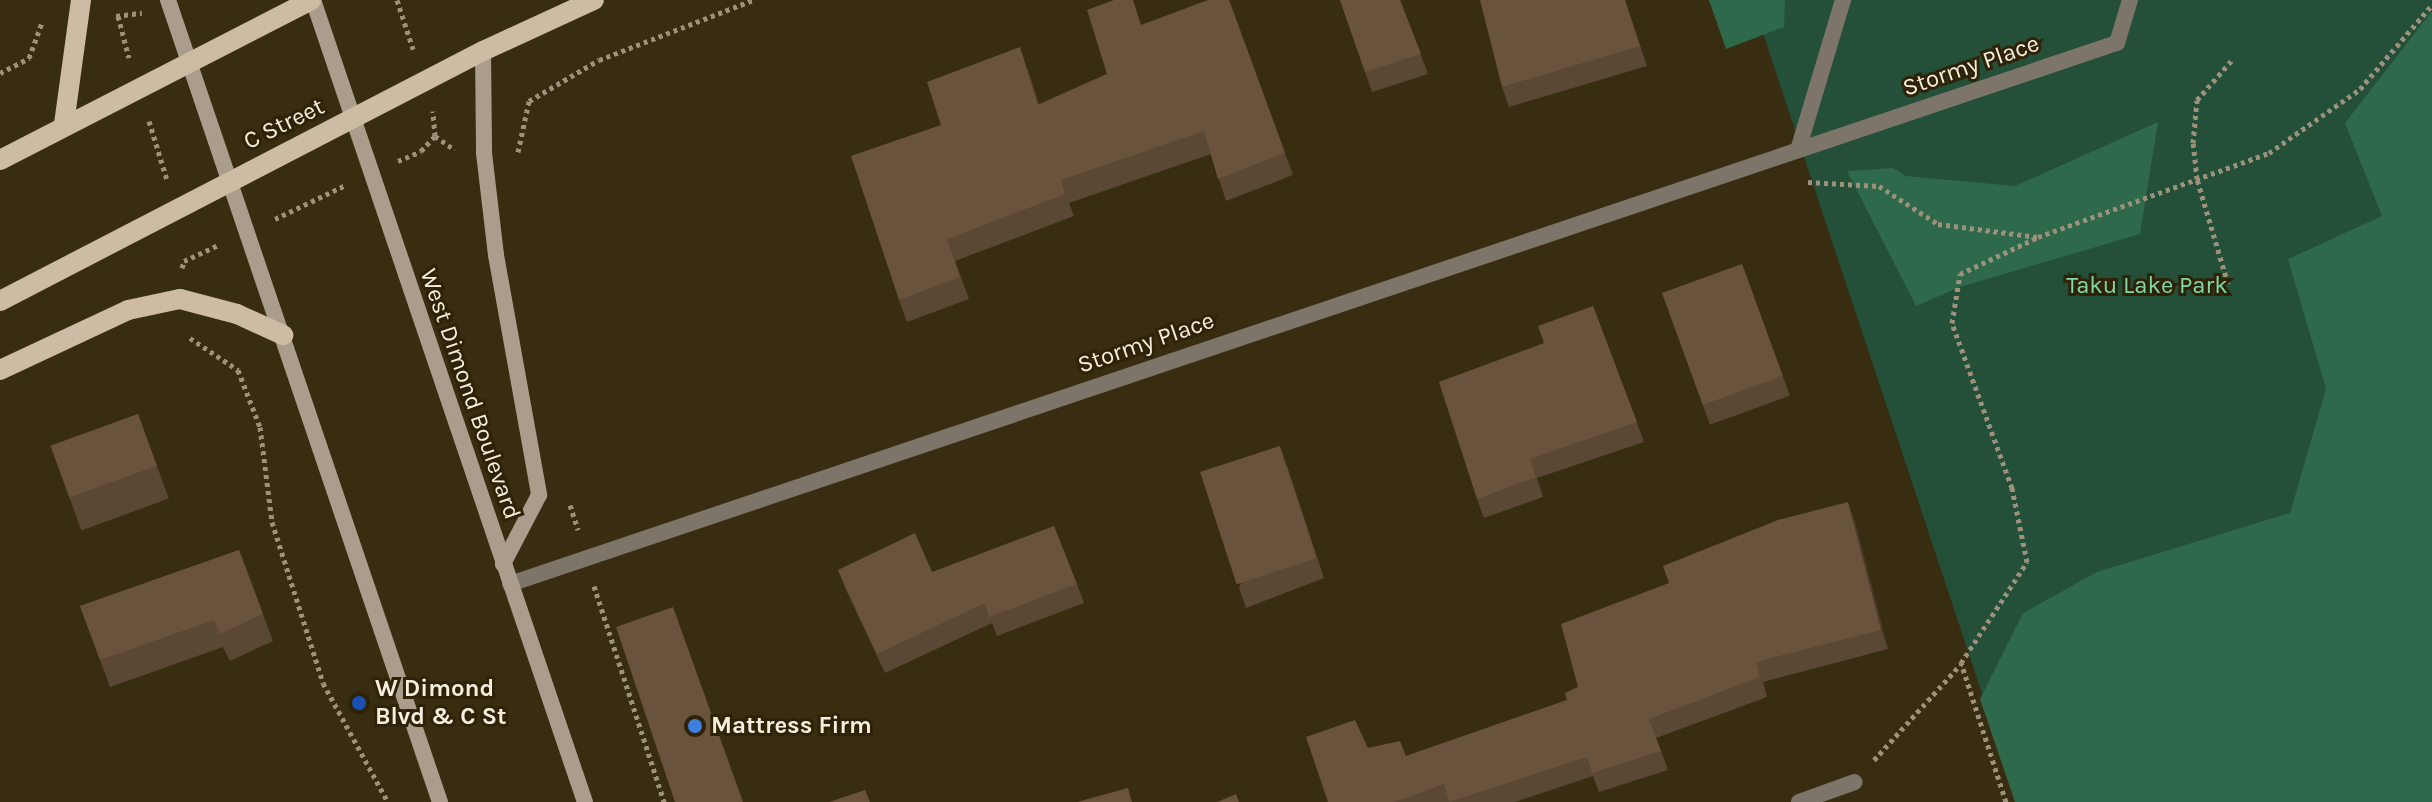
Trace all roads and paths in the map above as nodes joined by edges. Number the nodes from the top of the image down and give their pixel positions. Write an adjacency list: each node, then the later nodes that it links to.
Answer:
1 (81, 0): 20 (main road)
2 (168, 0): 15 (main road)
3 (312, 0): 15 (main road); 18 (main road, West Dimond Boulevard)
4 (594, 0): 13 (main road, C Street)
5 (753, 0): 23 (path)
6 (1843, 0): 22 (street)
7 (2130, 0): 22 (street, Stormy Place)
8 (2432, 5): 28 (path)
9 (47, 7): 16 (path)
10 (110, 14): 12 (path)
11 (140, 14): 12 (path)
12 (118, 16): 17 (path)
13 (483, 51): 18 (main road, C Street); 40 (main road)
14 (2232, 60): 28 (path)
15 (192, 62): 17 (main road); 27 (main road)
16 (0, 73)
17 (139, 89): 20 (main road); 30 (path)
18 (352, 119): 26 (main road, West Dimond Boulevard); 27 (main road, C Street)
19 (436, 119): 21 (path)
20 (64, 124): 25 (main road)
21 (435, 136): 24 (path); 26 (path)
22 (1798, 150): 41 (street, Stormy Place)
23 (509, 153)
24 (460, 154)
25 (0, 160)
26 (368, 175): 31 (path); 40 (main road, West Dimond Boulevard)
27 (231, 179): 30 (main road, C Street); 31 (main road)
28 (2197, 179): 32 (path); 35 (path)
29 (1803, 182): 32 (path)
30 (176, 210): 33 (path); 36 (main road, C Street)
31 (248, 231): 33 (path); 38 (main road)
32 (2038, 237): 43 (path)
33 (184, 261): 34 (path)
34 (178, 283)
35 (2228, 284)
36 (0, 301)
37 (184, 334): 45 (path)
38 (283, 335): 39 (main road); 46 (main road)
39 (0, 370)
40 (503, 564): 41 (main road, West Dimond Boulevard)
41 (510, 584): 47 (main road, West Dimond Boulevard)
42 (604, 618): 48 (path)
43 (1961, 663): 44 (path); 50 (path)
44 (1855, 782): 49 (street)
45 (388, 802)
46 (440, 802)
47 (585, 802)
48 (664, 802)
49 (1799, 802)
50 (2006, 802)

